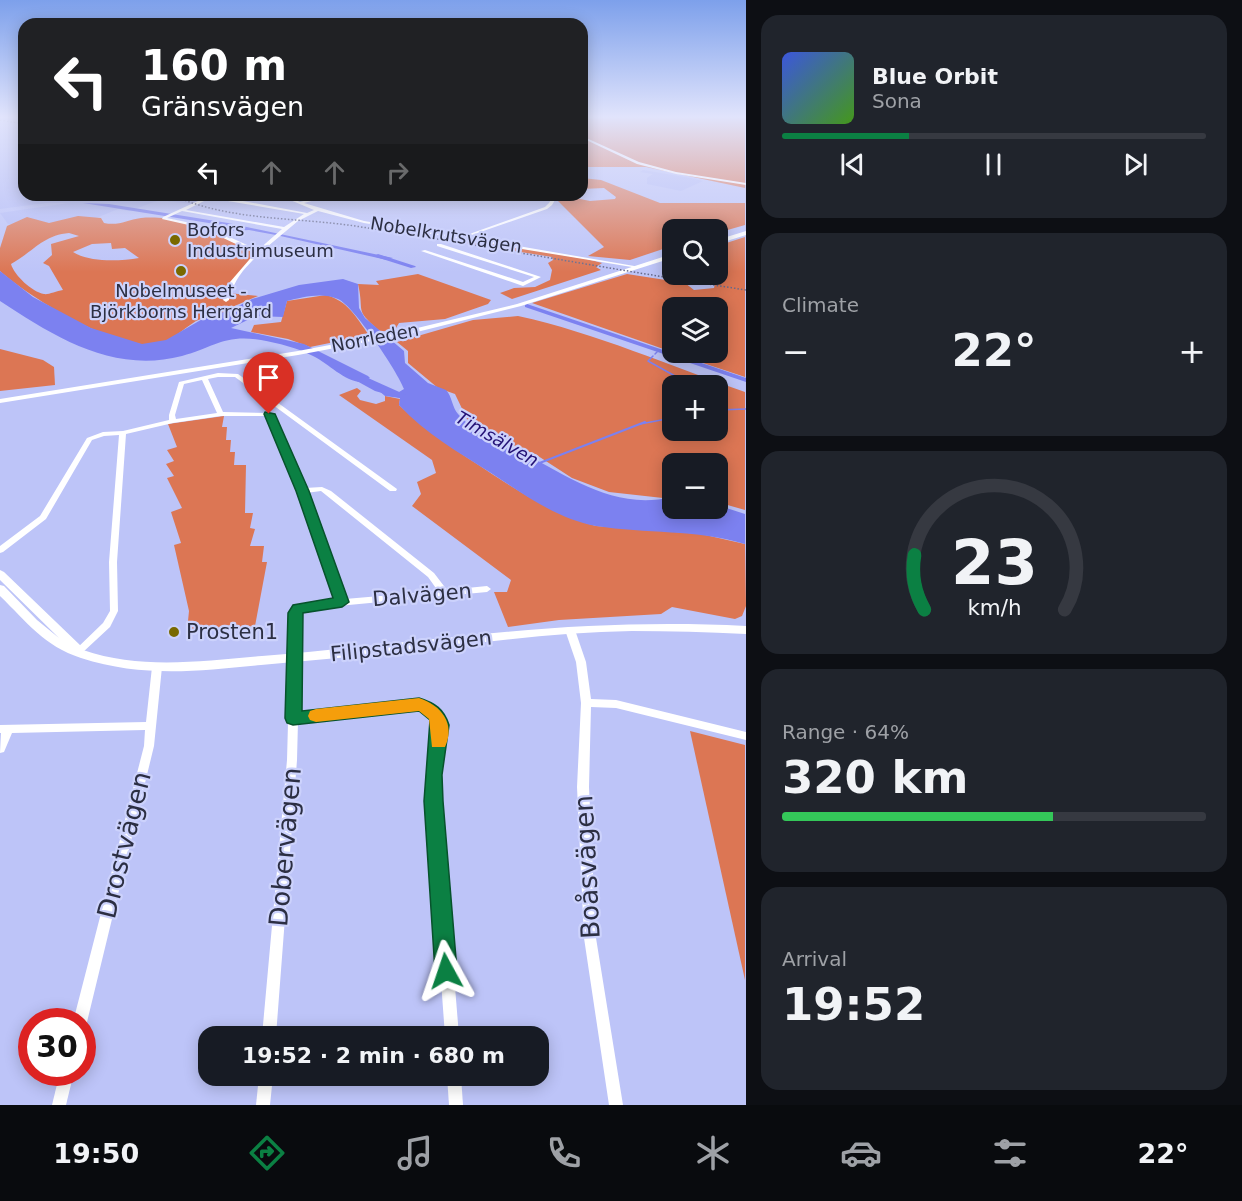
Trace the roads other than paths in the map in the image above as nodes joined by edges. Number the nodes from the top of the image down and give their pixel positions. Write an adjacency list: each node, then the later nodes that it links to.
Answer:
1 (659, 169): 2 (street)
2 (746, 184)
3 (201, 201): 10 (street)
4 (234, 201): 11 (street)
5 (296, 201): 8 (street, Nobelkrutsvägen)
6 (308, 201): 8 (street)
7 (553, 201): 14 (street)
8 (300, 203): 9 (street, Nobelkrutsvägen)
9 (317, 209): 11 (street); 14 (street, Nobelkrutsvägen)
10 (181, 210): 12 (street); 17 (street)
11 (305, 213): 12 (street)
12 (287, 229): 17 (street)
13 (746, 233): 15 (street)
14 (462, 238): 16 (street); 19 (street, Nobelkrutsvägen)
15 (728, 239)
16 (440, 245): 16 (street)
17 (260, 253): 20 (street)
18 (662, 259): 19 (street, Norrleden)
19 (638, 267): 22 (street, Norrleden)
20 (226, 300)
21 (204, 378): 23 (street); 24 (street); 26 (street)
22 (0, 399)
23 (284, 409): 25 (street); 28 (street)
24 (221, 414): 25 (street); 26 (street)
25 (269, 414): 29 (street)
26 (173, 421): 27 (street)
27 (123, 433): 30 (street); 40 (street)
28 (393, 489)
29 (302, 491): 36 (street); 37 (street)
30 (18, 537): 31 (street); 32 (street)
31 (0, 543)
32 (0, 550)
33 (0, 574): 40 (street, Filipstadsvägen)
34 (0, 589): 40 (street, Filipstadsvägen)
35 (487, 589): 36 (street, Dalvägen)
36 (444, 592): 37 (street, Dalvägen)
37 (342, 602): 41 (street, Dalvägen)
38 (570, 630): 39 (street, Filipstadsvägen); 41 (street, Filipstadsvägen); 43 (street, Boåsvägen)
39 (746, 630)
40 (79, 651): 42 (street, Filipstadsvägen)
41 (295, 658): 42 (street, Filipstadsvägen); 44 (street, Dobervägen)
42 (157, 667): 45 (street, Drostvägen)
43 (586, 703): 47 (street); 58 (street, Boåsvägen)
44 (293, 718): 50 (street, Dobervägen); 51 (street)
45 (152, 726): 46 (street); 49 (street, Drostvägen)
46 (4, 729): 48 (street)
47 (746, 736)
48 (0, 749)
49 (83, 1008)
50 (270, 1026)
51 (451, 1026)
52 (64, 1086): 55 (street)
53 (265, 1086): 56 (street)
54 (455, 1086): 57 (street)
55 (59, 1105)
56 (263, 1105)
57 (456, 1105)
58 (616, 1105)

